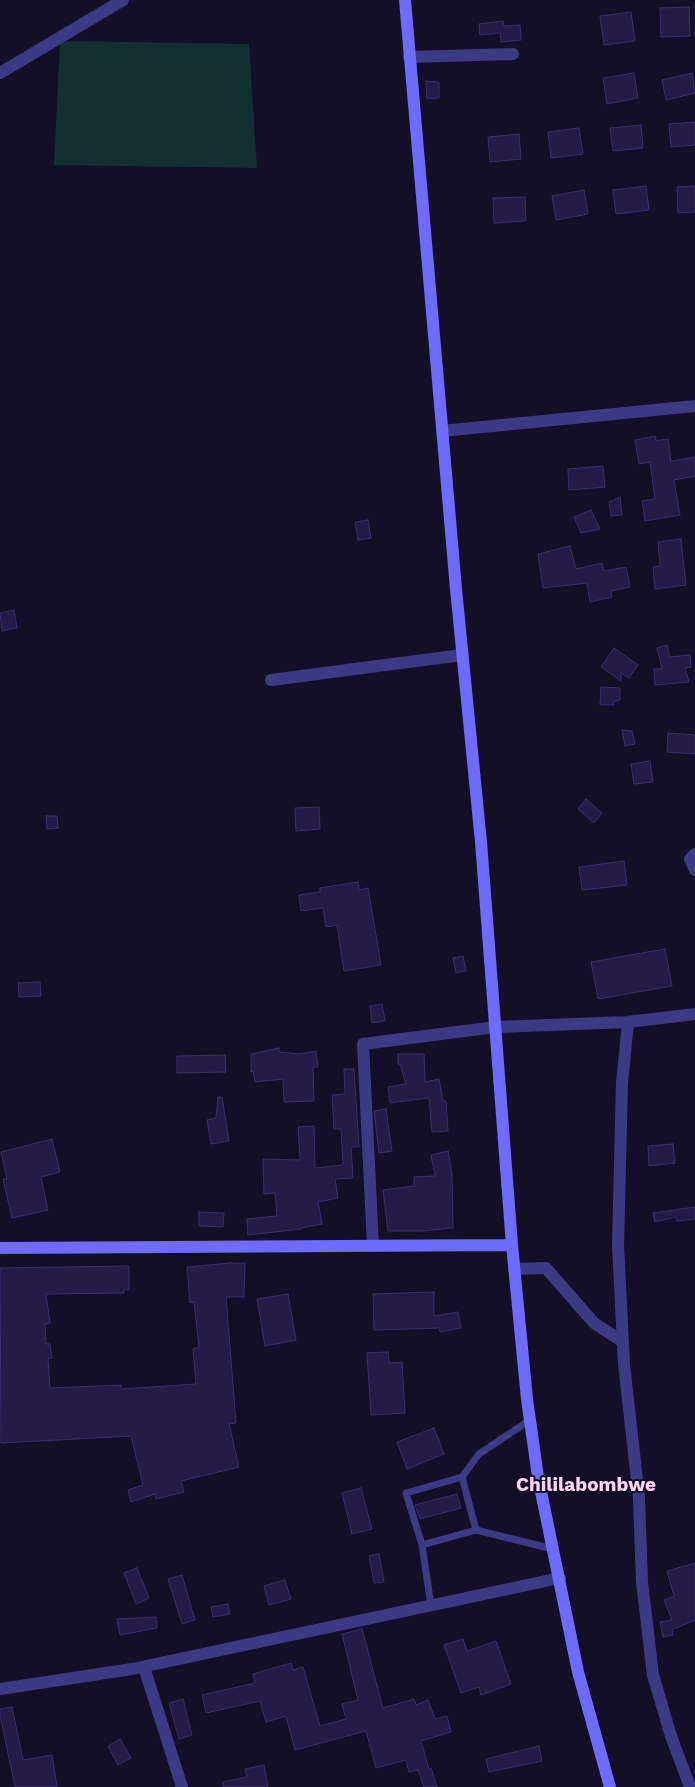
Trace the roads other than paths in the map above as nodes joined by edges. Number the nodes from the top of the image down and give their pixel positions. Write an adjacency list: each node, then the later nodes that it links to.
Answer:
1 (123, 0): 5 (street)
2 (404, 0): 4 (street)
3 (512, 54): 4 (street)
4 (409, 57): 7 (street)
5 (0, 73)
6 (695, 406): 7 (street)
7 (442, 431): 8 (street)
8 (462, 655): 9 (street); 14 (street)
9 (271, 680)
10 (695, 854): 11 (street)
11 (695, 870)
12 (695, 1014): 13 (street)
13 (628, 1022): 14 (street); 19 (street)
14 (496, 1027): 15 (street); 16 (street)
15 (512, 1245): 16 (street); 18 (street)
16 (373, 1246): 17 (street)
17 (0, 1248)
18 (514, 1269): 19 (street); 20 (street)
19 (622, 1342): 31 (street)
20 (530, 1420): 21 (lane); 24 (street)
21 (462, 1477): 22 (lane); 23 (lane)
22 (476, 1530): 23 (lane); 24 (lane)
23 (422, 1545): 26 (lane)
24 (554, 1550): 25 (street)
25 (560, 1578): 26 (street); 30 (street)
26 (431, 1606): 27 (street)
27 (144, 1667): 28 (street); 29 (street)
28 (0, 1689)
29 (182, 1787)
30 (610, 1787)
31 (690, 1787)

